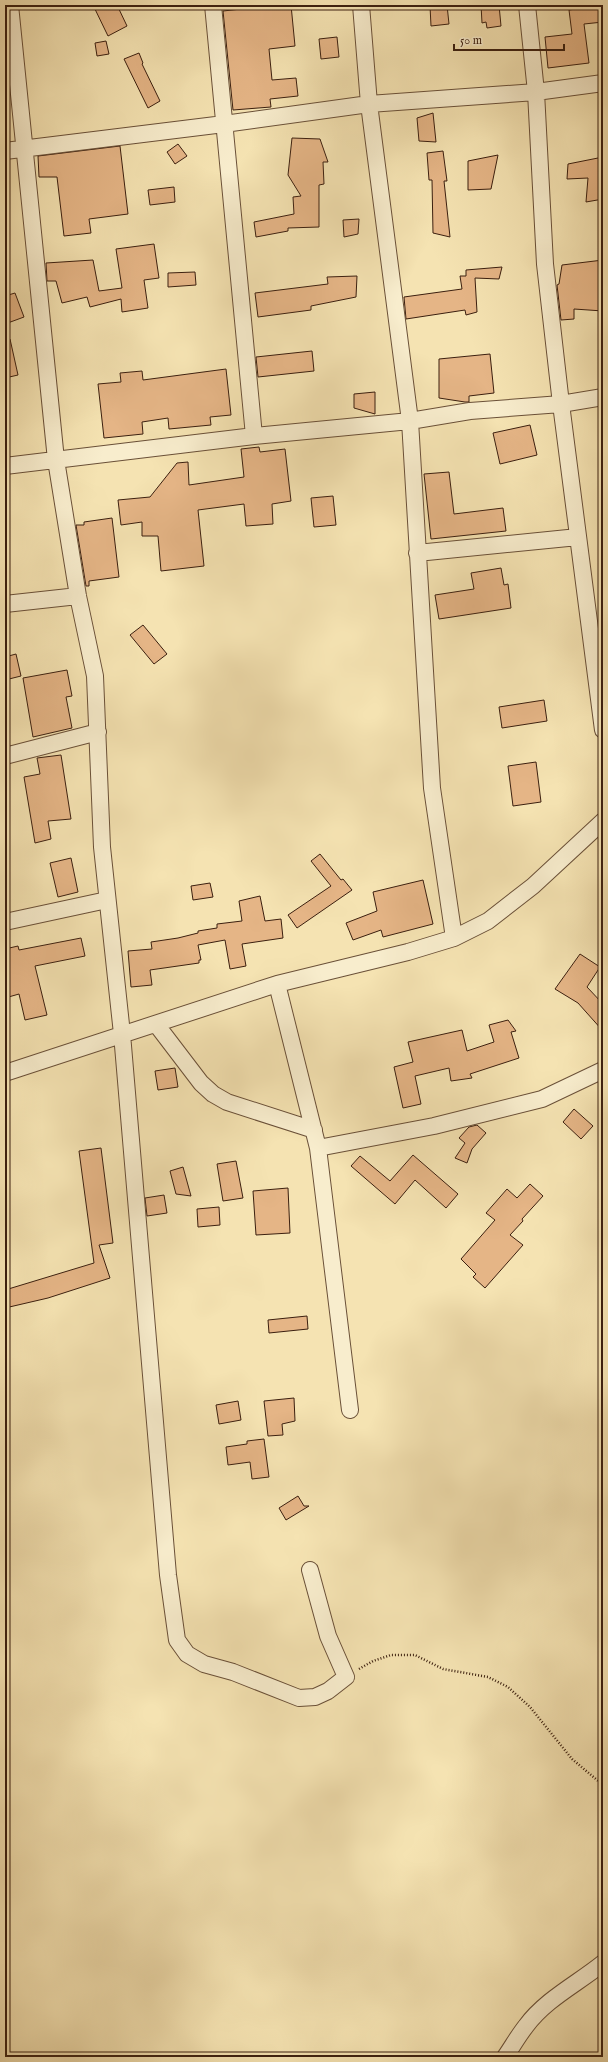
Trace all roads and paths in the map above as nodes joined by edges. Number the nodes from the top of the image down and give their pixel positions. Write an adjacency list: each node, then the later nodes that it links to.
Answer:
1 (10, 5): 9 (street)
2 (213, 5): 8 (street)
3 (361, 5): 7 (street)
4 (527, 5): 6 (street)
5 (603, 83): 6 (street)
6 (536, 92): 7 (street); 12 (street)
7 (369, 104): 8 (street); 13 (street)
8 (224, 124): 9 (street); 14 (street)
9 (24, 149): 10 (street); 15 (street)
10 (5, 151)
11 (603, 397): 12 (street)
12 (561, 404): 13 (street); 17 (street)
13 (410, 421): 14 (street); 18 (street)
14 (254, 436): 15 (street)
15 (56, 460): 16 (street); 19 (street)
16 (5, 466)
17 (578, 537): 18 (street); 21 (street)
18 (417, 553): 27 (street)
19 (78, 596): 20 (street); 22 (street)
20 (5, 604)
21 (603, 730)
22 (98, 732): 23 (street); 25 (street)
23 (5, 756)
24 (603, 821): 27 (street)
25 (107, 900): 26 (street); 30 (street)
26 (5, 922)
27 (454, 938): 28 (street)
28 (277, 984): 29 (street); 33 (street)
29 (156, 1024): 30 (street); 33 (street)
30 (122, 1034): 32 (street); 37 (street)
31 (603, 1070): 34 (street)
32 (5, 1073)
33 (314, 1130): 34 (street)
34 (318, 1148): 35 (street)
35 (350, 1410)
36 (310, 1570): 37 (street)
37 (346, 1677): 38 (path)
38 (603, 1785)
39 (603, 1964): 40 (street)
40 (505, 2057)

